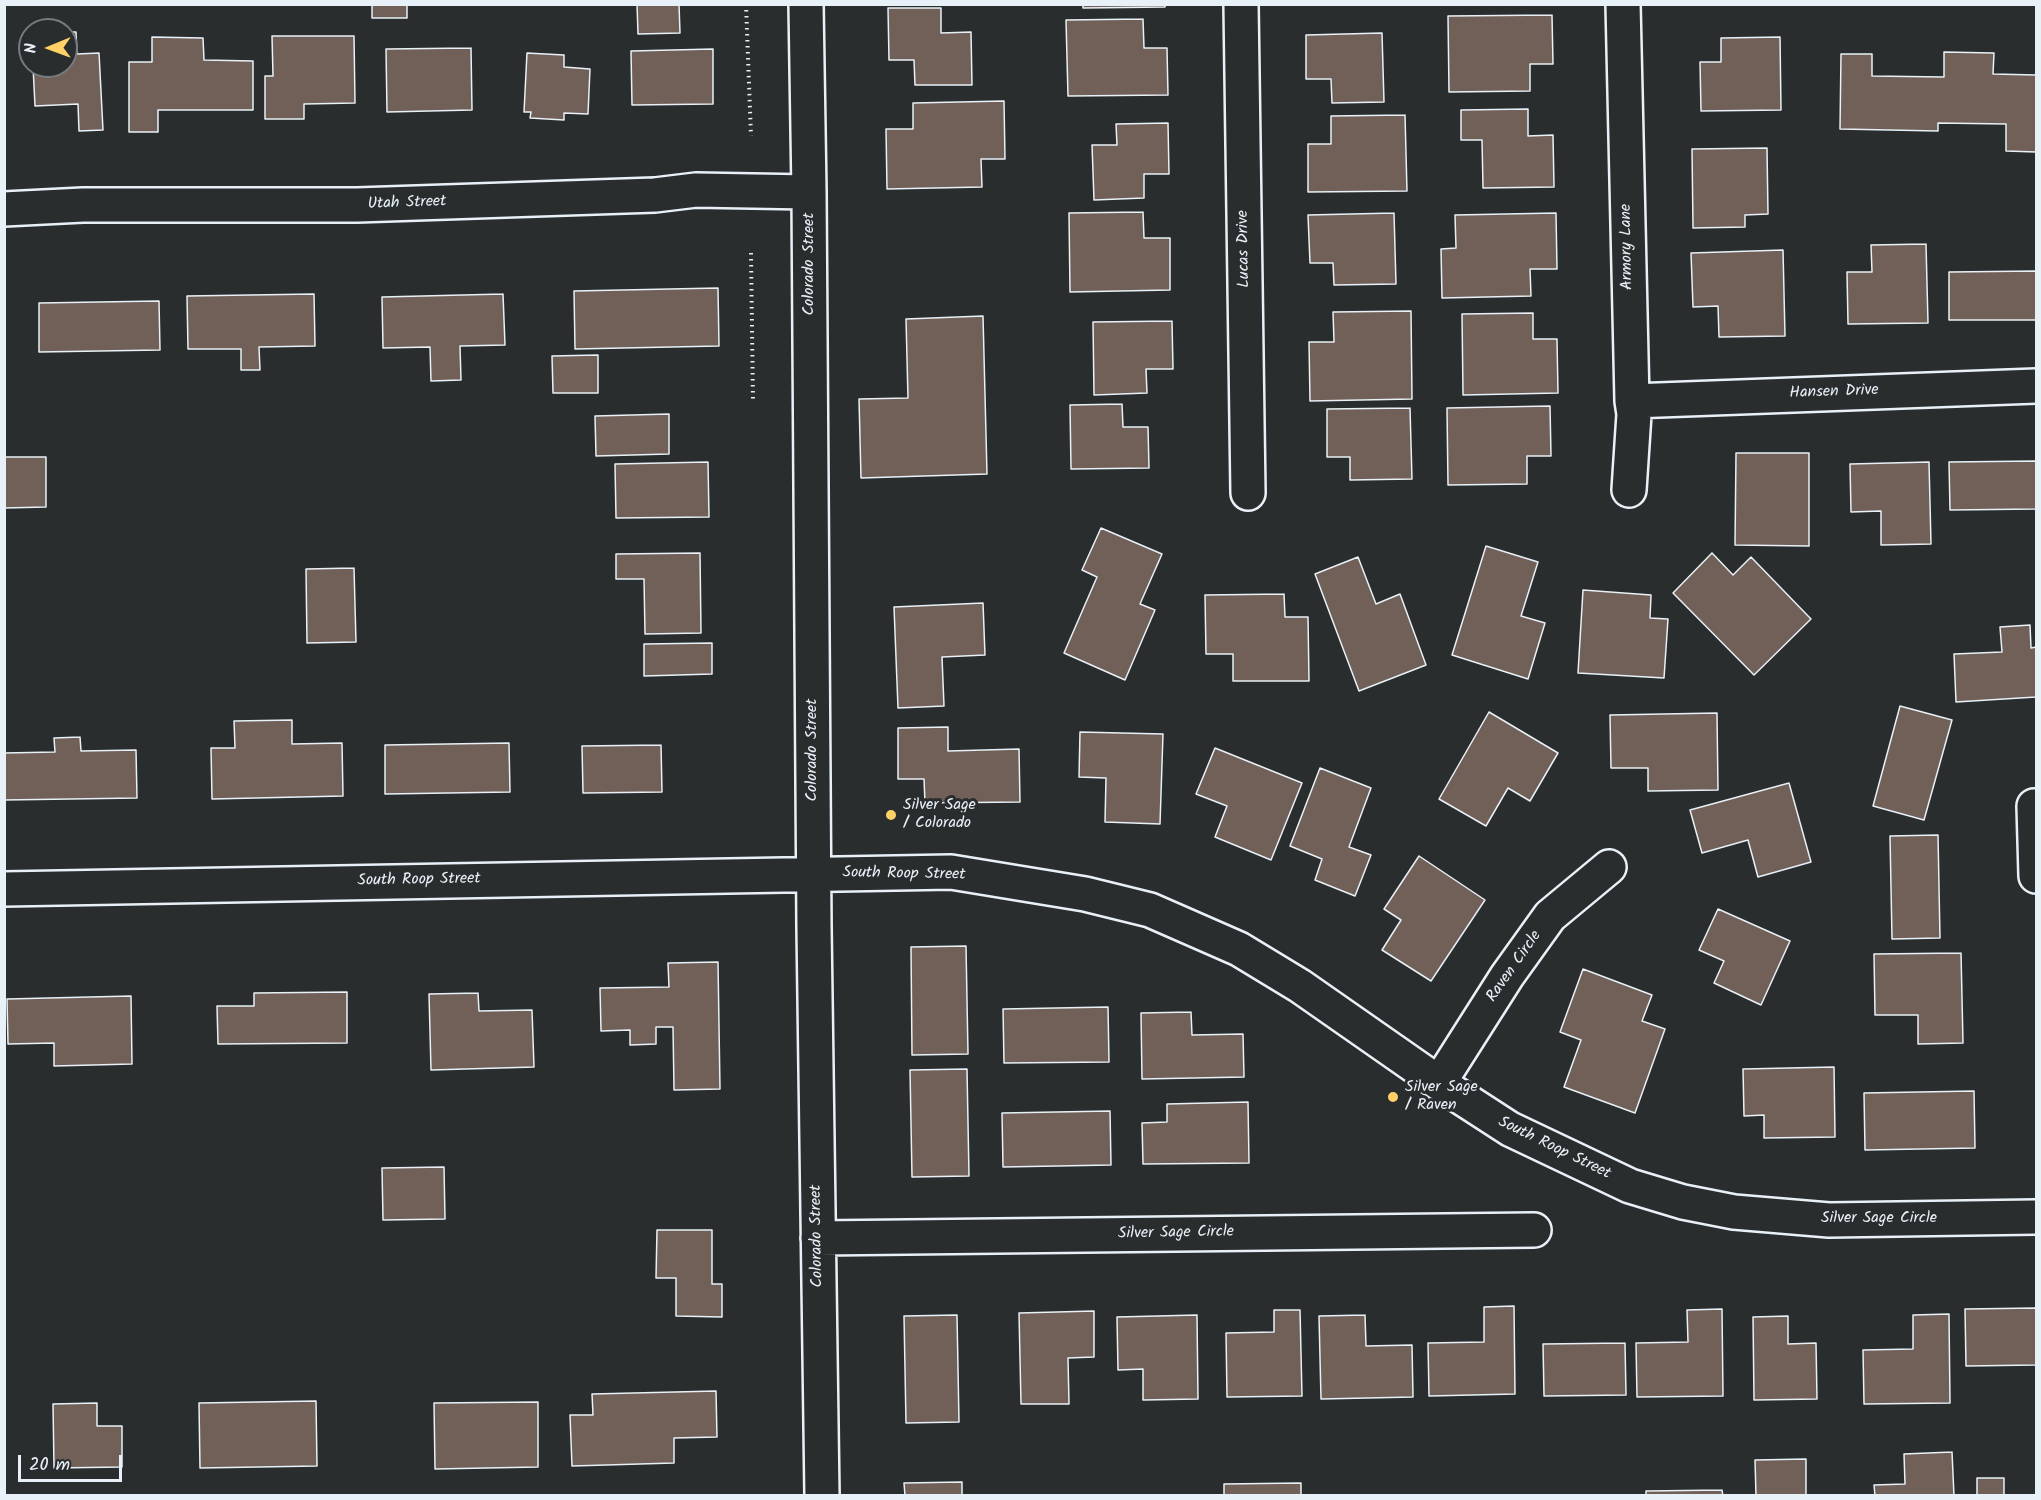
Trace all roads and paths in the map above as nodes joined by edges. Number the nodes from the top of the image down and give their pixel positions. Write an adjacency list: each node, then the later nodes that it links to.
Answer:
1 (746, 4): 5 (path)
2 (806, 4): 6 (street, Colorado Street)
3 (1241, 4): 13 (street, Lucas Drive)
4 (1623, 4): 10 (street, Armory Lane)
5 (751, 136)
6 (809, 192): 7 (street, Utah Street); 16 (street, Colorado Street)
7 (4, 209)
8 (751, 253): 11 (path)
9 (2037, 386): 10 (street, Hansen Drive)
10 (1632, 401): 12 (street, Armory Lane)
11 (753, 403)
12 (1629, 490)
13 (1248, 493)
14 (2036, 806): 17 (street)
15 (1609, 867): 19 (street, Raven Circle)
16 (814, 874): 18 (street, South Roop Street); 19 (street, South Roop Street); 23 (street, Colorado Street)
17 (2037, 876)
18 (4, 888)
19 (1439, 1083): 20 (street, South Roop Street)
20 (1722, 1210): 21 (street, Silver Sage Circle)
21 (2037, 1217)
22 (1534, 1230): 23 (street, Silver Sage Circle)
23 (818, 1238): 24 (street, Colorado Street)
24 (822, 1496)

